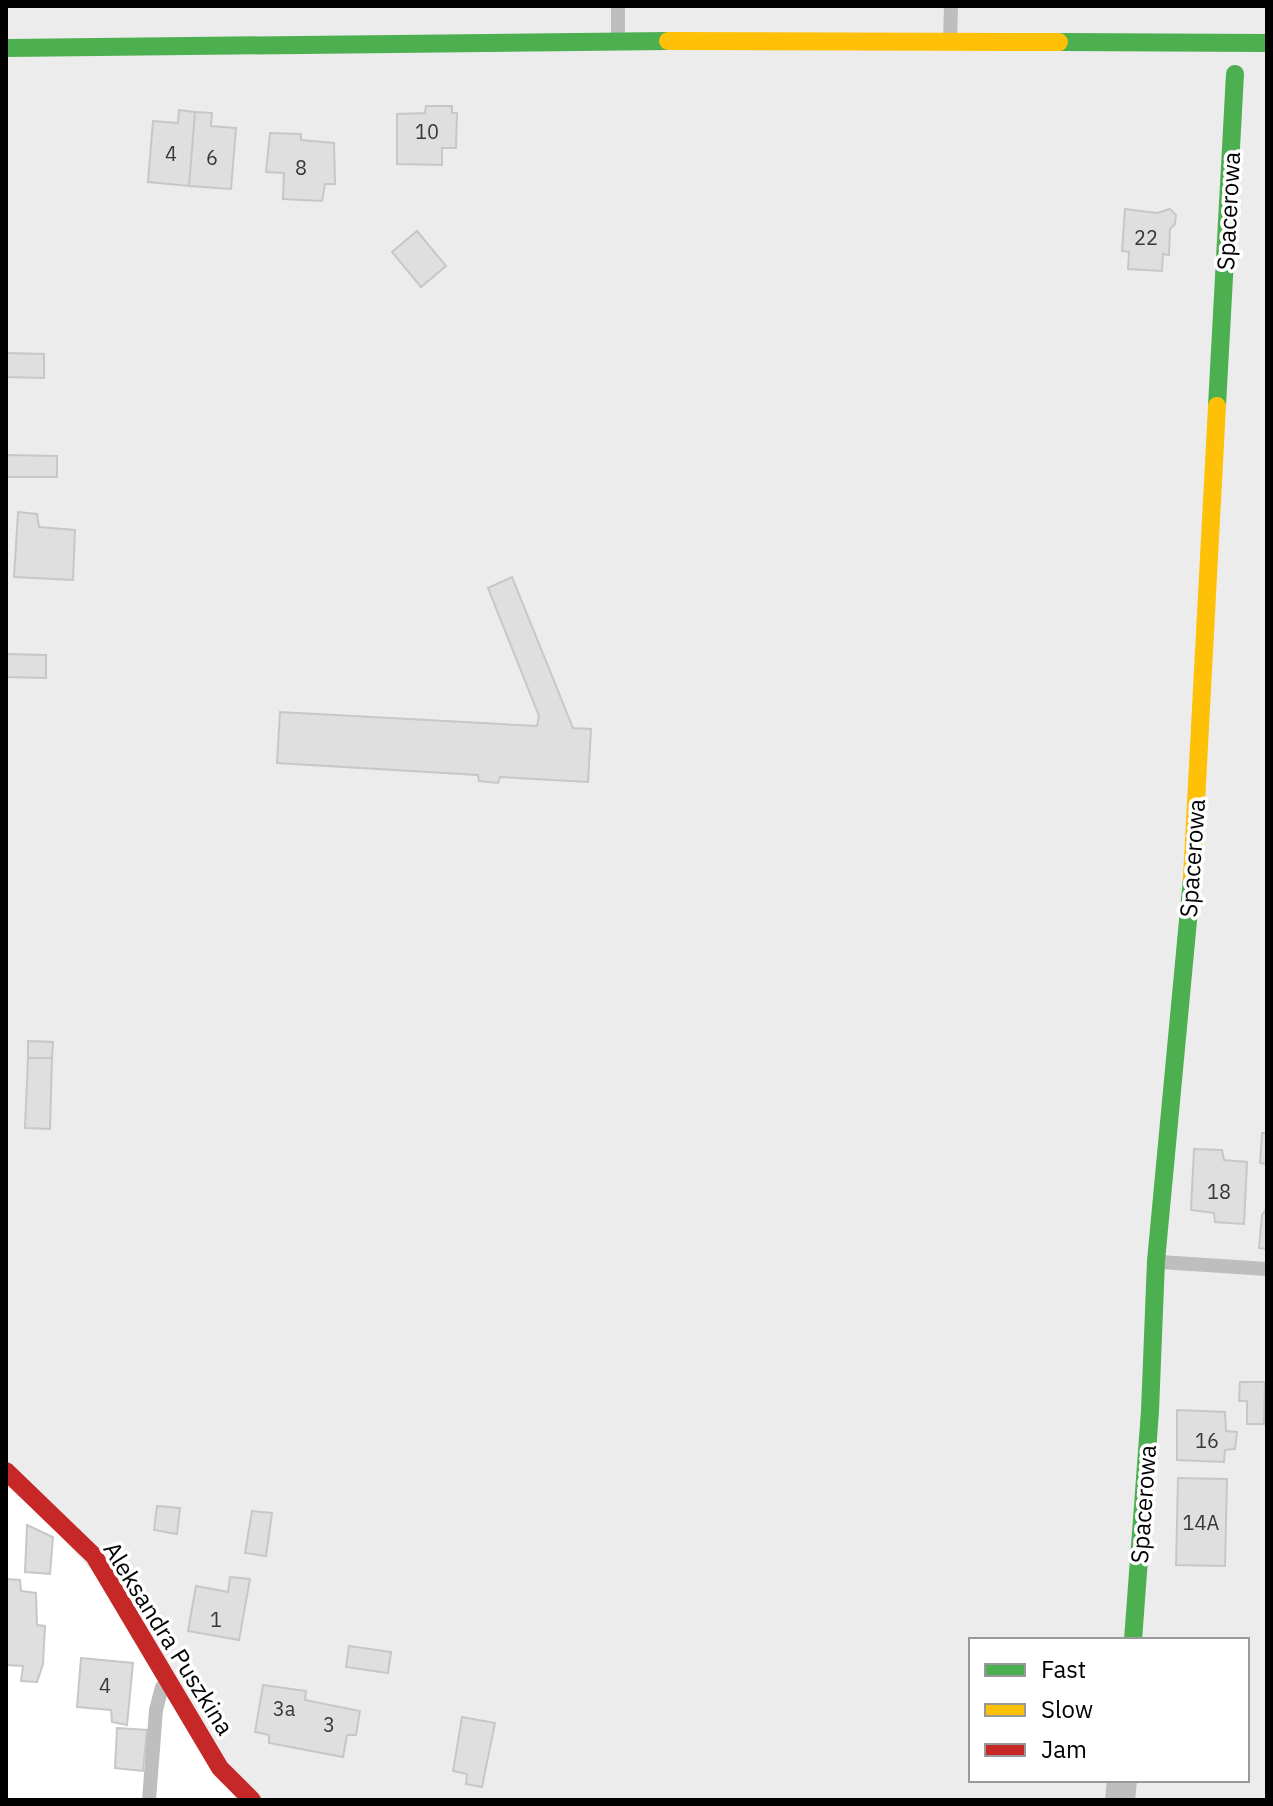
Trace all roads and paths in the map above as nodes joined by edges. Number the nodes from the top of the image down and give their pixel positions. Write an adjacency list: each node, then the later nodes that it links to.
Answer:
1 (618, 6): 4 (lane)
2 (951, 6): 3 (lane)
3 (950, 40): 4 (street); 5 (street)
4 (618, 41): 6 (street)
5 (1267, 43)
6 (6, 48)
7 (1235, 74): 8 (street, Spacerowa)
8 (1156, 1261): 9 (lane); 11 (street, Spacerowa)
9 (1267, 1269)
10 (6, 1471): 12 (street, Aleksandra Puszkina)
11 (1133, 1638)
12 (165, 1675): 13 (lane); 14 (street, Aleksandra Puszkina)
13 (149, 1800)
14 (252, 1800)

